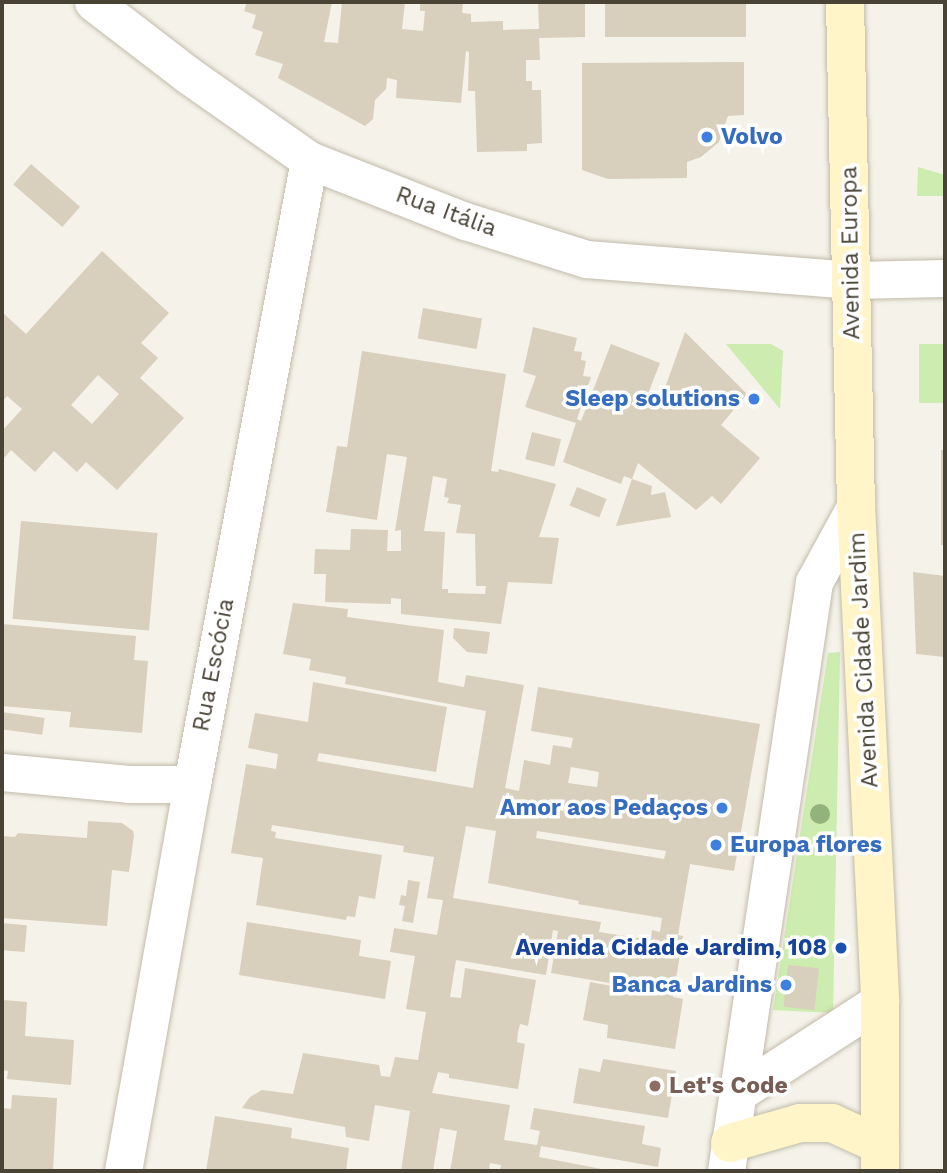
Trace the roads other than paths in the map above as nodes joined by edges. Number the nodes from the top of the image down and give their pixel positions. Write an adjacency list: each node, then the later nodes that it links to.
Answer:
1 (93, 2): 3 (street, Rua Itália)
2 (845, 2): 5 (main road, Avenida Europa)
3 (309, 160): 5 (street, Rua Itália); 8 (street, Rua Escócia)
4 (945, 278): 5 (street, Rua Itália)
5 (852, 280): 6 (main road, Avenida Europa)
6 (856, 505): 9 (main road, Avenida Cidade Jardim); 10 (street, Avenida Cidade Jardim)
7 (2, 772): 8 (street)
8 (192, 784): 13 (street, Rua Escócia)
9 (880, 1001): 10 (street); 12 (main road, Avenida Cidade Jardim)
10 (738, 1093): 11 (street, Avenida Cidade Jardim)
11 (728, 1157): 12 (main road)
12 (880, 1158)
13 (123, 1171)

